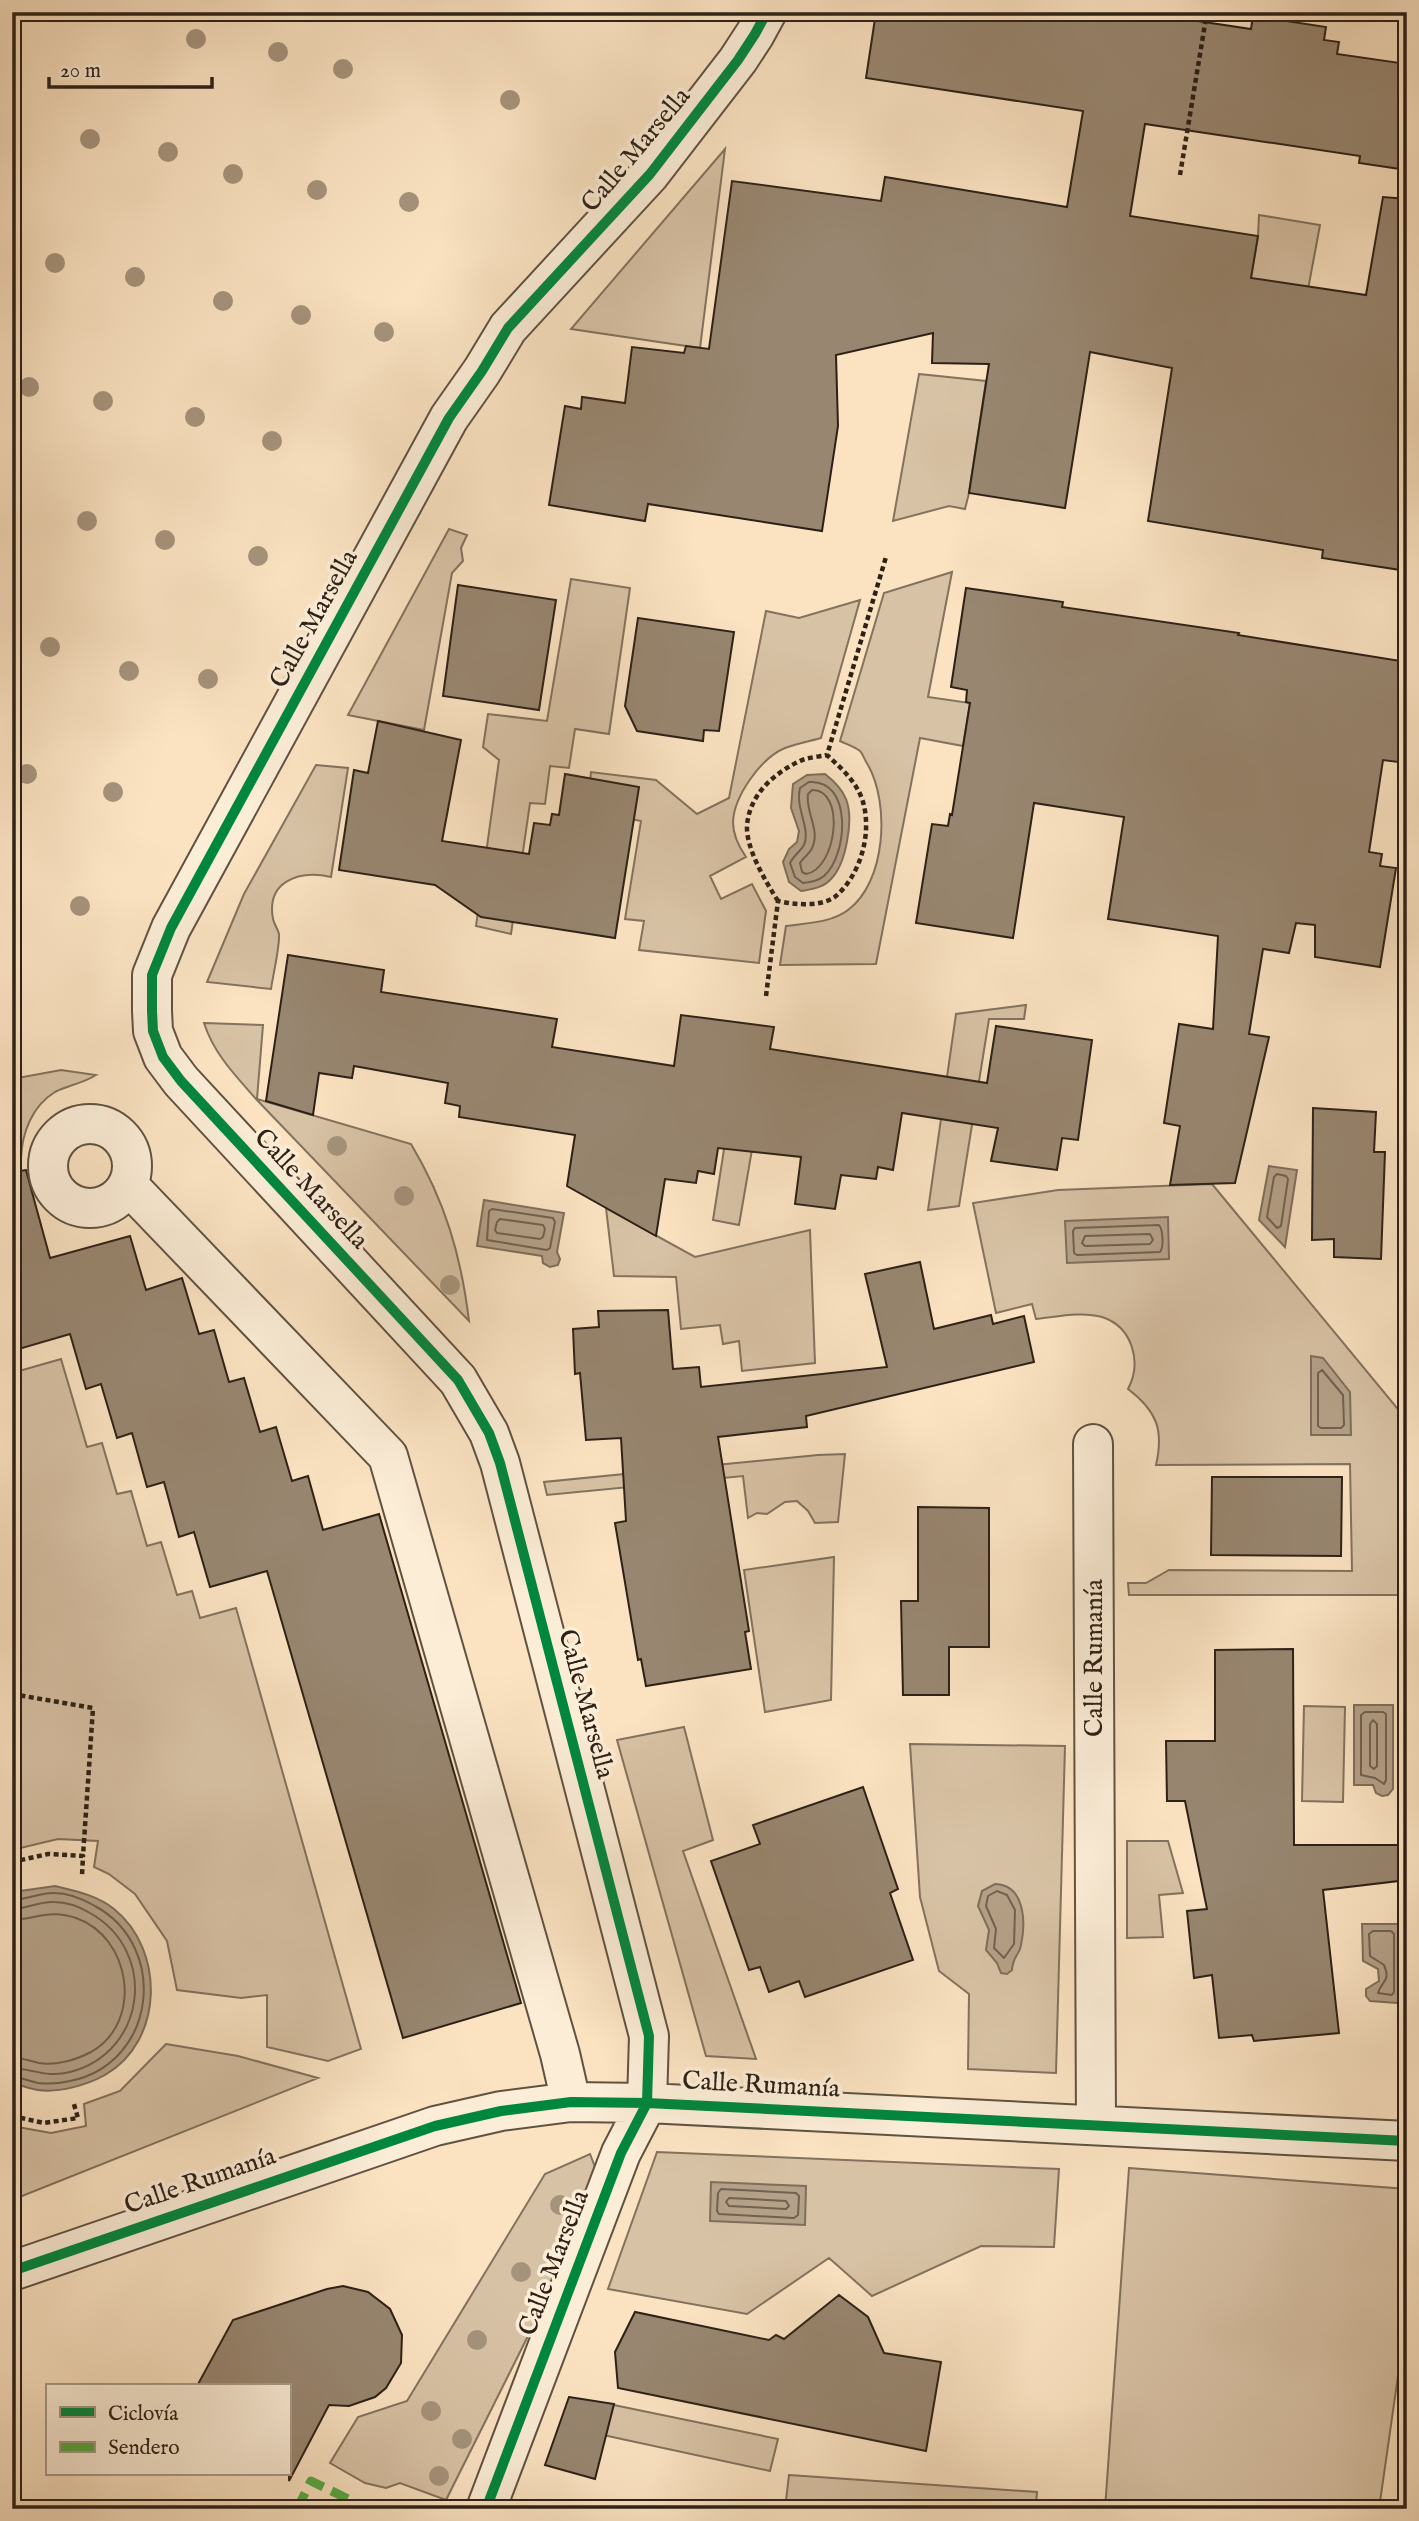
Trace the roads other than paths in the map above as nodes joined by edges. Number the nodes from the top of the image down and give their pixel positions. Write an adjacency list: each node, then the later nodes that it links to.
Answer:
1 (766, 12): 5 (street, Calle Marsella)
2 (128, 1185): 4 (street)
3 (1093, 1444): 6 (street, Calle Rumanía)
4 (571, 2102): 5 (street, Calle Rumanía); 8 (street, Calle Rumanía)
5 (647, 2103): 6 (street, Calle Rumanía); 9 (street, Calle Marsella)
6 (1096, 2124): 7 (street, Calle Rumanía)
7 (1407, 2141)
8 (12, 2271)
9 (486, 2509)

